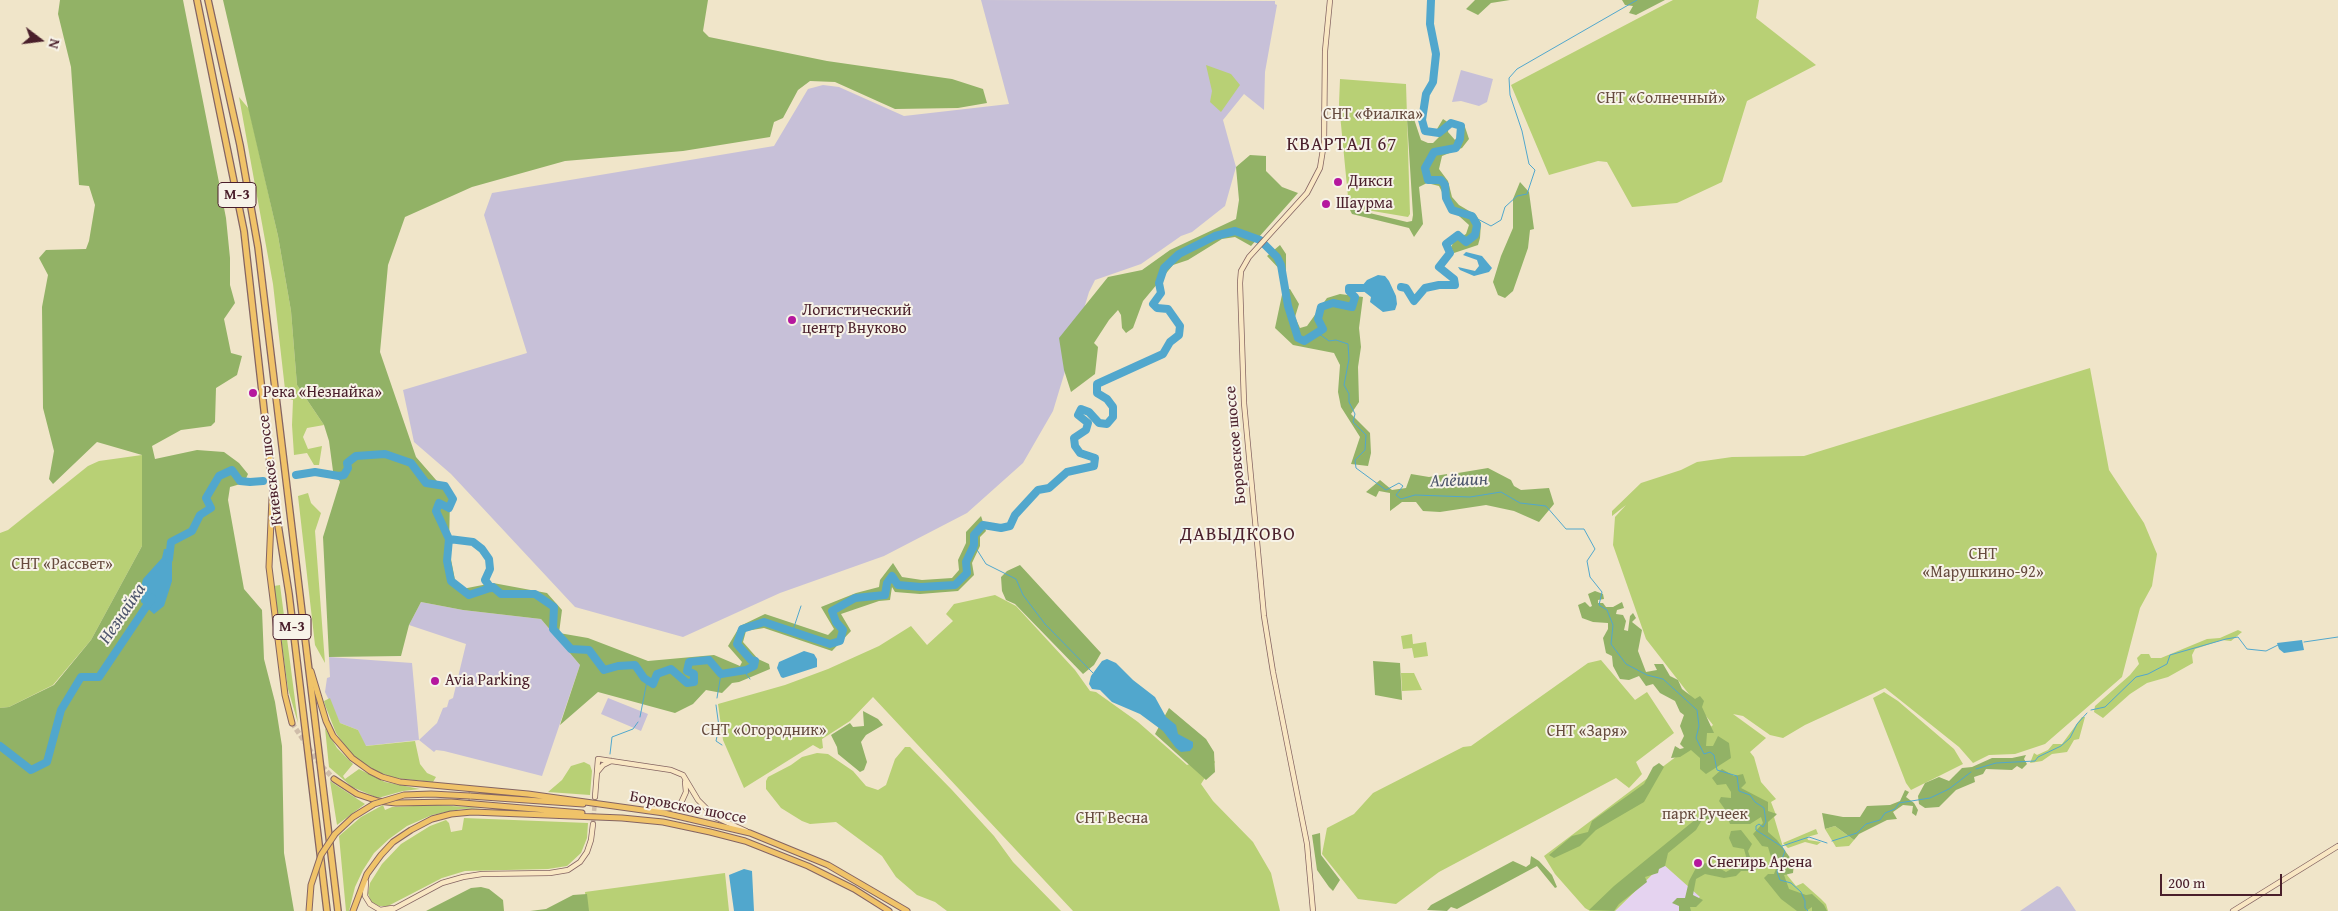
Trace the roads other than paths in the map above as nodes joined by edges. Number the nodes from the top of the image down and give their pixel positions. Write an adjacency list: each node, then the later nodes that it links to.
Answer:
1 (197, 0): 4 (highway, Киевское шоссе / М-3)
2 (208, 0): 5 (highway, Киевское шоссе / М-3)
3 (1330, 0): 27 (main road, Боровское шоссе)
4 (273, 499): 6 (main road); 21 (highway, Киевское шоссе / М-3)
5 (309, 668): 12 (main road); 22 (highway, Киевское шоссе / М-3)
6 (292, 722)
7 (613, 761): 8 (main road); 9 (main road); 9 (main road)
8 (678, 772): 13 (main road); 16 (main road)
9 (597, 774): 11 (main road)
10 (334, 778): 14 (main road)
11 (595, 796)
12 (596, 804): 13 (main road, Боровское шоссе); 20 (main road, bridge)
13 (643, 810): 16 (main road, Боровское шоссе)
14 (595, 816): 18 (main road); 25 (main road, Боровское шоссе)
15 (593, 824): 19 (main road)
16 (750, 833): 26 (main road, Боровское шоссе)
17 (2338, 846): 28 (main road)
18 (373, 865): 19 (main road); 23 (main road)
19 (396, 907): 24 (main road)
20 (309, 911)
21 (327, 911)
22 (338, 911)
23 (353, 911)
24 (390, 911)
25 (889, 911)
26 (907, 911)
27 (1313, 911)
28 (2232, 911)

